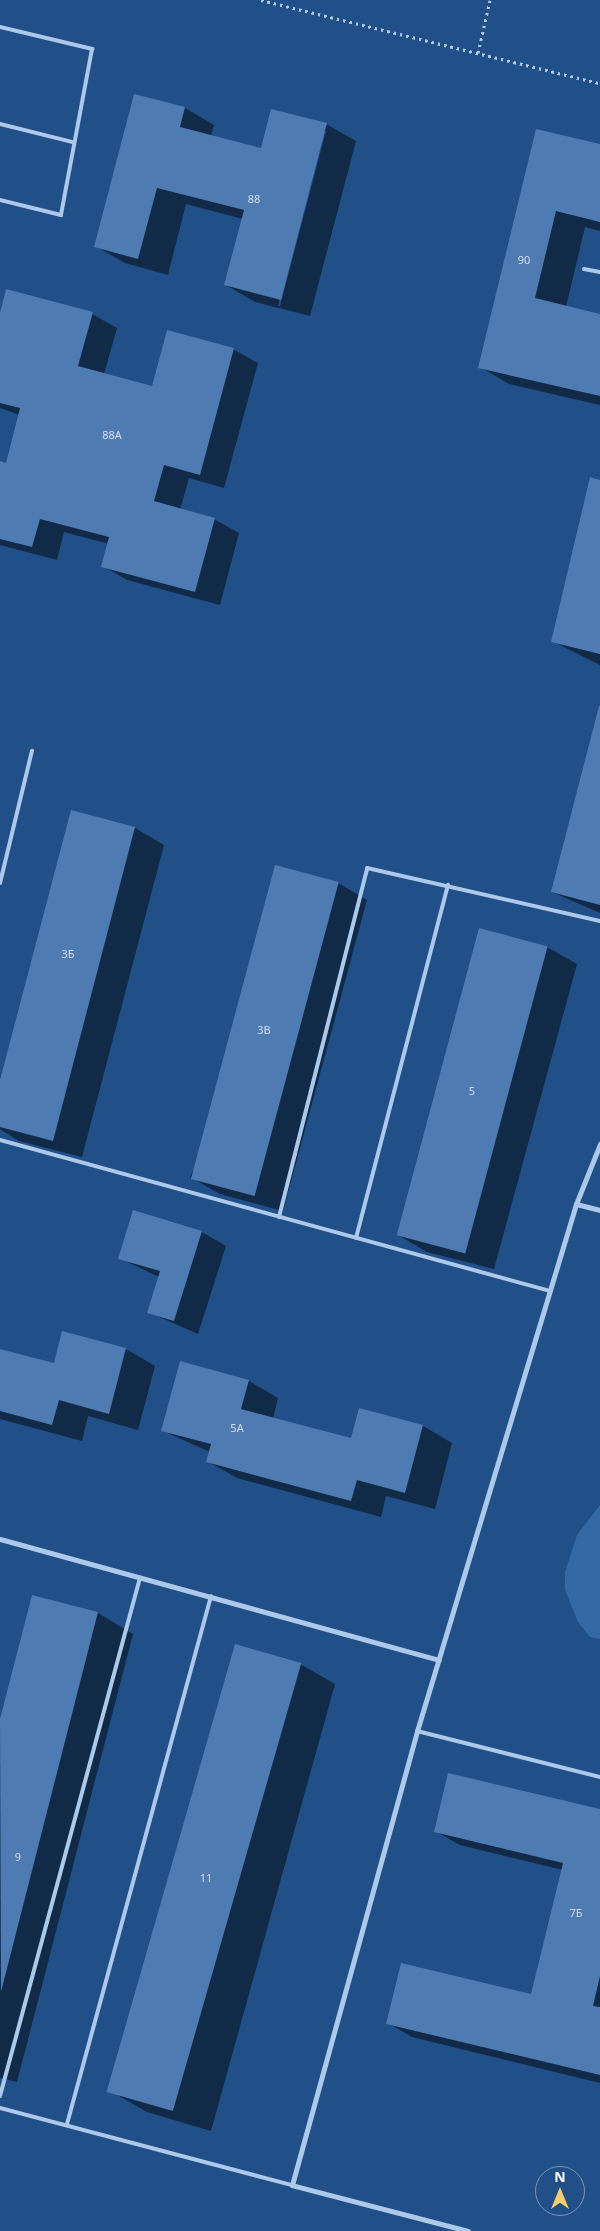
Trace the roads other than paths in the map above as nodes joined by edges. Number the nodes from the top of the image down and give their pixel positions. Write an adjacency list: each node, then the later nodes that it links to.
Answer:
1 (0, 27): 3 (lane)
2 (0, 124): 3 (lane)
3 (72, 142): 4 (lane)
4 (0, 200)
5 (584, 269): 6 (lane)
6 (600, 272)
7 (32, 751): 8 (lane)
8 (0, 883)
9 (448, 885): 10 (lane); 15 (lane); 16 (lane)
10 (600, 921)
11 (0, 1140): 15 (lane)
12 (600, 1144): 13 (street)
13 (576, 1204): 14 (street); 17 (street)
14 (600, 1210)
15 (279, 1217): 16 (lane)
16 (356, 1238): 17 (lane)
17 (550, 1292): 21 (street)
18 (0, 1539): 19 (street)
19 (140, 1578): 20 (street); 24 (lane)
20 (211, 1596): 21 (street); 26 (lane)
21 (439, 1660): 22 (street)
22 (417, 1731): 23 (lane); 27 (street)
23 (600, 1778)
24 (0, 2096)
25 (0, 2108): 26 (lane)
26 (67, 2124): 27 (lane)
27 (292, 2185): 28 (street)
28 (468, 2231)

